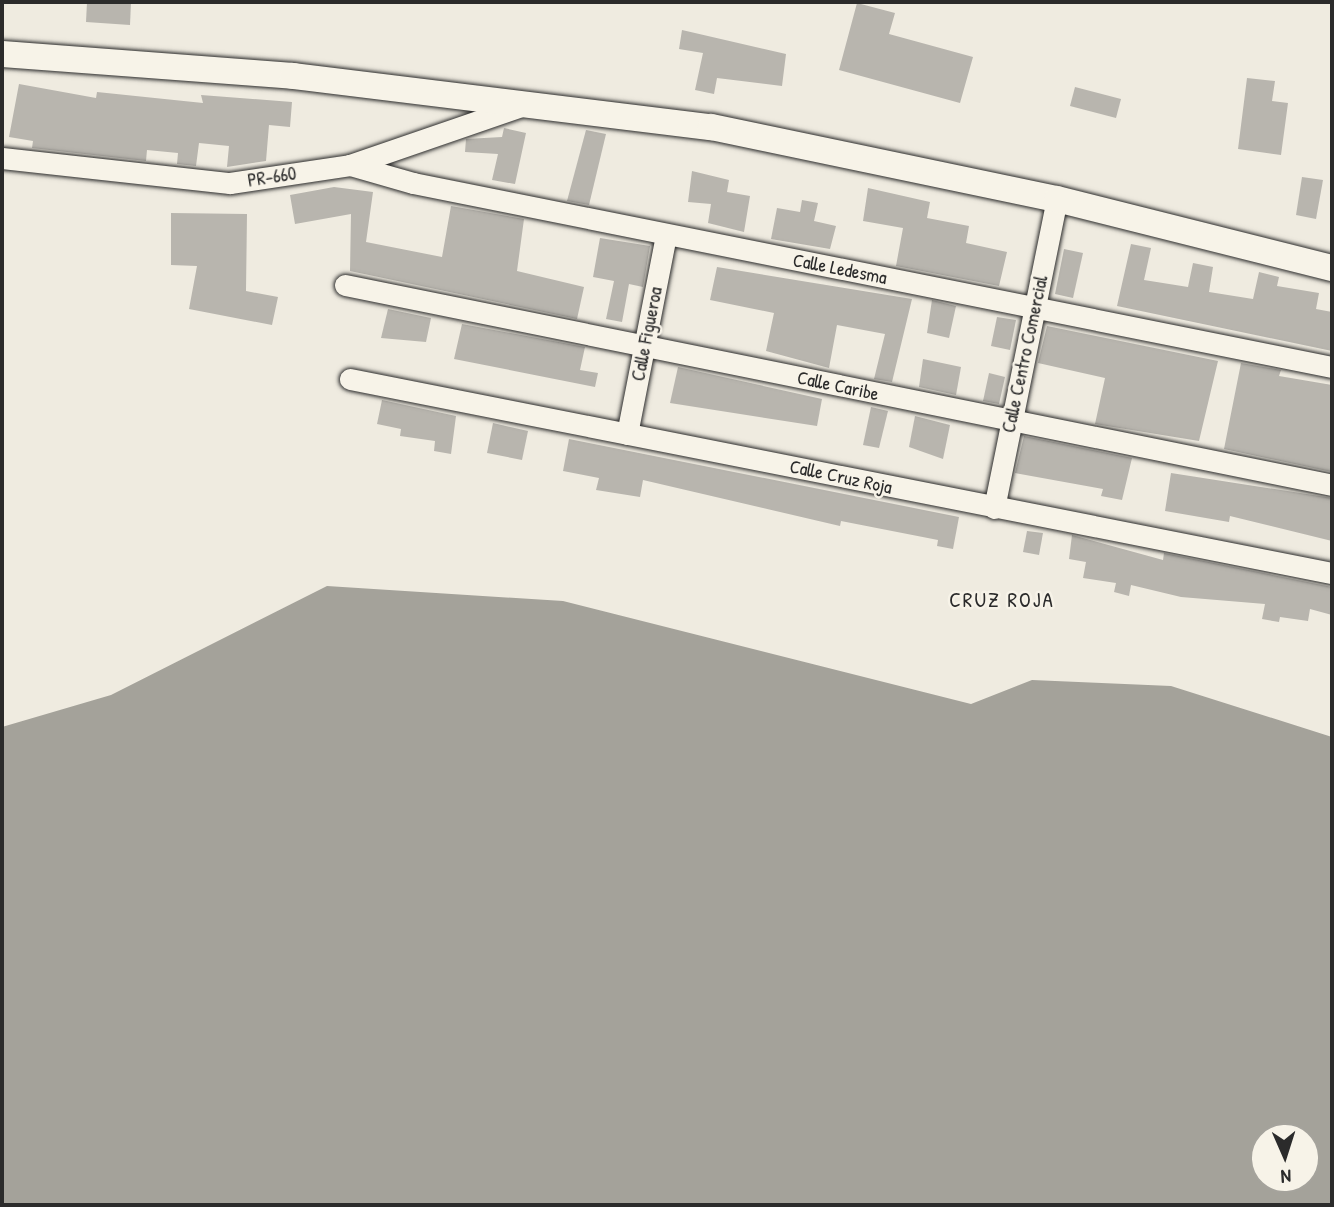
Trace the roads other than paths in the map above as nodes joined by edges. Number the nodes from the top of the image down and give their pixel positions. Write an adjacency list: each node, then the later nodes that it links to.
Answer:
1 (2, 54): 2 (main road)
2 (532, 102): 4 (street, PR-660 / PR-660); 5 (main road)
3 (2, 158): 4 (street, PR-660 / PR-660)
4 (350, 165): 6 (street, Calle Ledesma)
5 (1057, 200): 7 (main road); 9 (street, Calle Centro Comercial)
6 (666, 235): 9 (street, Calle Ledesma); 10 (street, Calle Figueroa)
7 (1332, 268)
8 (345, 285): 10 (street, Calle Caribe)
9 (1035, 307): 11 (street, Calle Ledesma); 13 (street, Calle Centro Comercial)
10 (644, 346): 13 (street, Calle Caribe); 14 (street, Calle Figueroa)
11 (1332, 367)
12 (350, 379): 14 (street, Calle Cruz Roja)
13 (1011, 422): 15 (street, Calle Caribe); 16 (street, Calle Centro Comercial)
14 (627, 434): 16 (street, Calle Cruz Roja)
15 (1332, 485)
16 (994, 508): 17 (street, Calle Cruz Roja)
17 (1332, 573)

